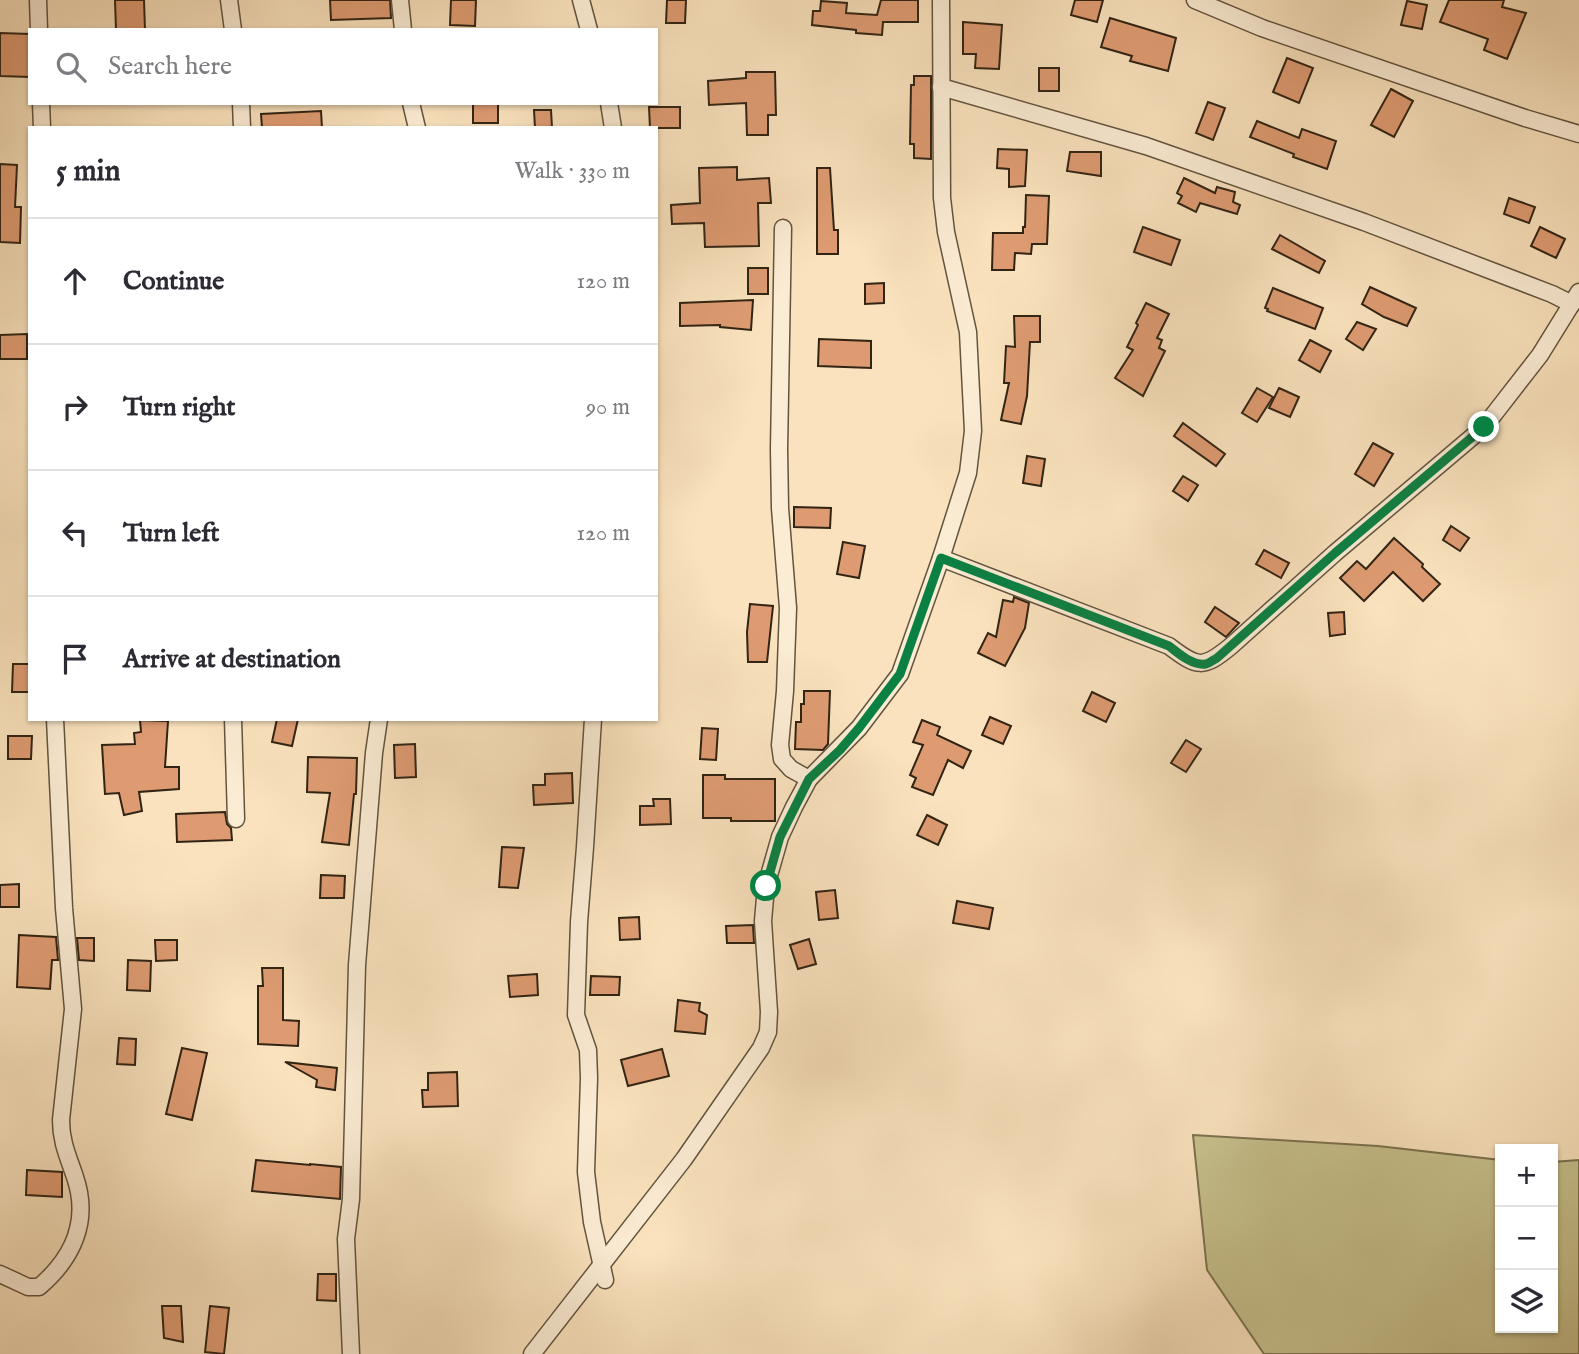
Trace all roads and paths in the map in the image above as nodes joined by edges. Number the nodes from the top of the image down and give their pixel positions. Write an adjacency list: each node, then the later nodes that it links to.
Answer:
1 (38, 0): 7 (street)
2 (229, 0): 8 (street)
3 (400, 0): 9 (street)
4 (581, 0): 10 (street)
5 (942, 0): 11 (street)
6 (1195, 0): 20 (street)
7 (39, 28)
8 (233, 28)
9 (403, 28)
10 (588, 28)
11 (941, 87): 22 (street); 23 (street)
12 (41, 105): 16 (street)
13 (241, 105): 17 (street)
14 (411, 105): 18 (street)
15 (609, 105): 19 (street)
16 (42, 126)
17 (242, 126)
18 (417, 126)
19 (613, 126)
20 (1579, 134)
21 (783, 228): 28 (street)
22 (1576, 298): 23 (street)
23 (941, 558): 28 (street)
24 (55, 721): 31 (street)
25 (233, 721): 29 (street)
26 (379, 721): 32 (street)
27 (593, 721): 30 (street)
28 (809, 779): 30 (street)
29 (236, 819)
30 (603, 1272): 33 (street)
31 (0, 1274)
32 (351, 1354)
33 (532, 1354)

